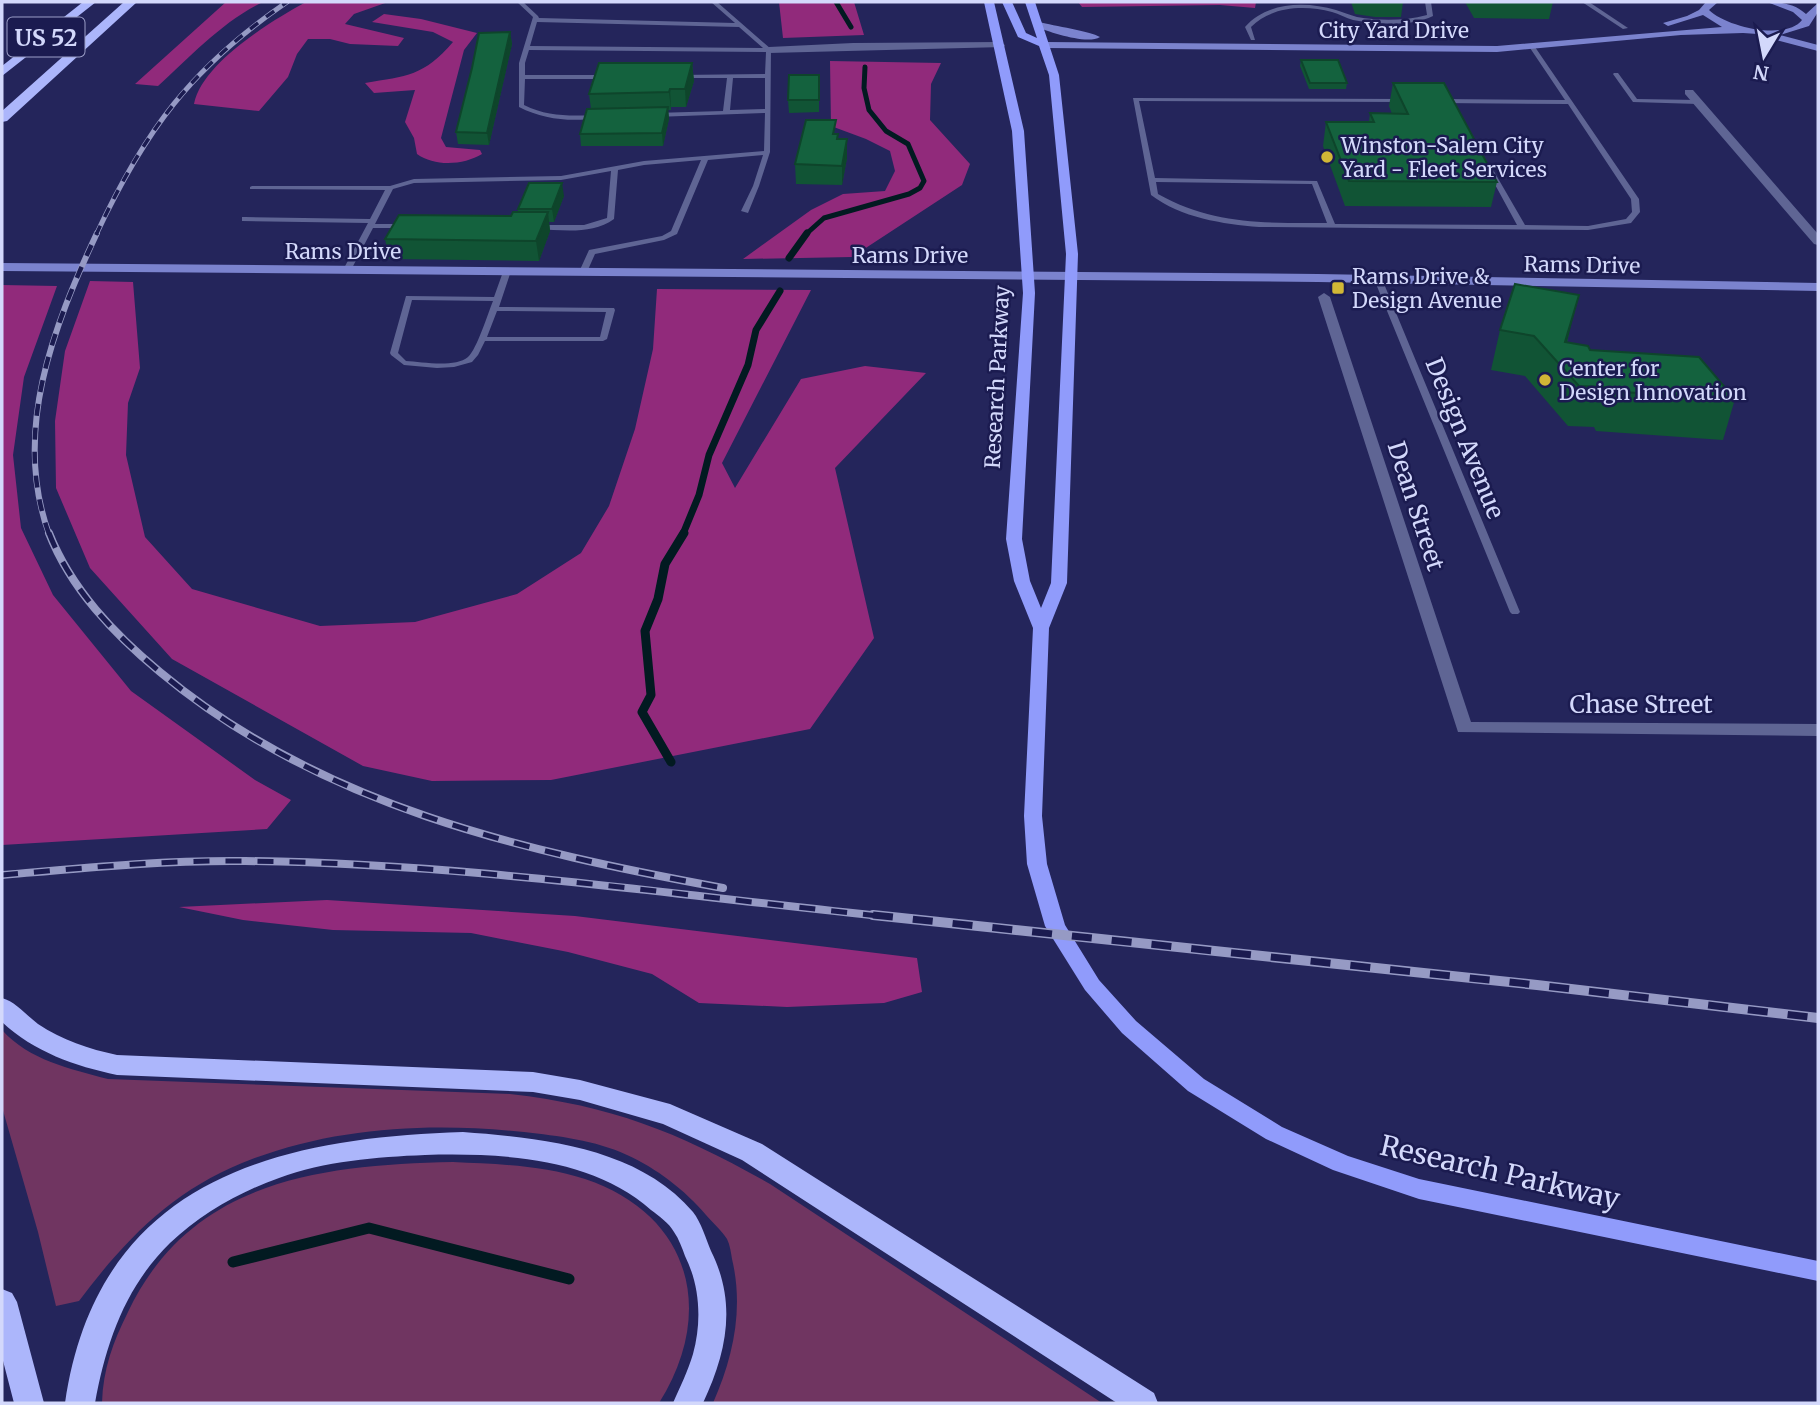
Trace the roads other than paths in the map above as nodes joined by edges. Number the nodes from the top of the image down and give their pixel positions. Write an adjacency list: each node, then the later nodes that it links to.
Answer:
1 (90, 2): 29 (highway, US 52)
2 (131, 2): 27 (highway, US 52)
3 (146, 2): 27 (highway)
4 (520, 2): 15 (lane)
5 (714, 2): 16 (lane)
6 (989, 2): 23 (main road, Research Parkway)
7 (1007, 2): 22 (main road)
8 (1030, 2): 17 (main road, Research Parkway)
9 (1428, 2): 21 (lane)
10 (1585, 2): 19 (lane)
11 (1713, 2): 14 (main road)
12 (1772, 2): 18 (main road)
13 (1818, 6): 18 (main road)
14 (1703, 11): 19 (main road, City Yard Drive); 20 (main road)
15 (536, 20): 16 (lane); 24 (lane)
16 (740, 25): 28 (lane)
17 (1039, 25): 21 (main road, City Yard Drive); 22 (main road, Research Parkway)
18 (1809, 25): 20 (main road)
19 (1625, 29): 21 (main road, City Yard Drive)
20 (1745, 30): 25 (main road, City Yard Drive); 26 (main road)
21 (1252, 39)
22 (1046, 45): 25 (main road, City Yard Drive); 68 (main road, Research Parkway)
23 (1000, 46): 28 (street); 67 (main road, Research Parkway)
24 (526, 48): 28 (lane); 34 (lane)
25 (1533, 48): 40 (lane)
26 (1818, 48)
27 (79, 49): 47 (highway, US 52)
28 (769, 50): 33 (lane)
29 (2, 72)
30 (1616, 74): 41 (lane)
31 (675, 76): 32 (lane)
32 (730, 76): 33 (lane); 43 (lane)
33 (768, 76): 42 (lane)
34 (522, 77): 35 (lane); 46 (lane)
35 (619, 77)
36 (1689, 92): 41 (street)
37 (1411, 101): 52 (lane)
38 (1438, 101): 39 (lane)
39 (1452, 102): 40 (lane); 44 (lane)
40 (1568, 102): 61 (lane)
41 (1698, 102): 62 (street)
42 (768, 111): 43 (lane); 48 (lane)
43 (726, 113): 45 (lane)
44 (1458, 113)
45 (648, 116)
46 (608, 117)
47 (2, 118)
48 (766, 153): 49 (lane); 55 (lane)
49 (705, 158): 51 (lane); 66 (lane)
50 (1484, 159): 61 (lane)
51 (615, 169): 54 (lane); 60 (lane)
52 (1152, 180): 59 (lane); 59 (lane)
53 (252, 188): 54 (lane)
54 (390, 188): 57 (lane)
55 (745, 211)
56 (245, 219): 57 (lane)
57 (371, 223): 58 (lane); 64 (lane)
58 (410, 226)
59 (1332, 226): 61 (lane)
60 (531, 227)
61 (1522, 227)
62 (1818, 242)
63 (2, 267): 64 (main road, Rams Drive)
64 (347, 270): 65 (main road, Rams Drive)
65 (507, 271): 66 (main road, Rams Drive); 72 (lane)
66 (583, 272): 67 (main road, Rams Drive)
67 (1027, 275): 68 (main road, Rams Drive); 76 (main road, Research Parkway)
68 (1071, 276): 69 (main road, Rams Drive); 76 (main road, Research Parkway)
69 (1378, 279): 70 (main road, Rams Drive); 75 (lane, Design Avenue)
70 (1818, 287)
71 (1324, 297): 77 (street, Dean Street)
72 (496, 299): 73 (lane); 74 (lane)
73 (493, 309): 74 (lane); 74 (lane)
74 (481, 339)
75 (1515, 612)
76 (1041, 628): 80 (main road, Research Parkway)
77 (1464, 728): 78 (street, Chase Street)
78 (1818, 730)
79 (2, 1007): 85 (highway)
80 (1818, 1271)
81 (2, 1302): 82 (highway)
82 (29, 1403)
83 (80, 1403): 84 (highway)
84 (688, 1403)
85 (1143, 1403)

